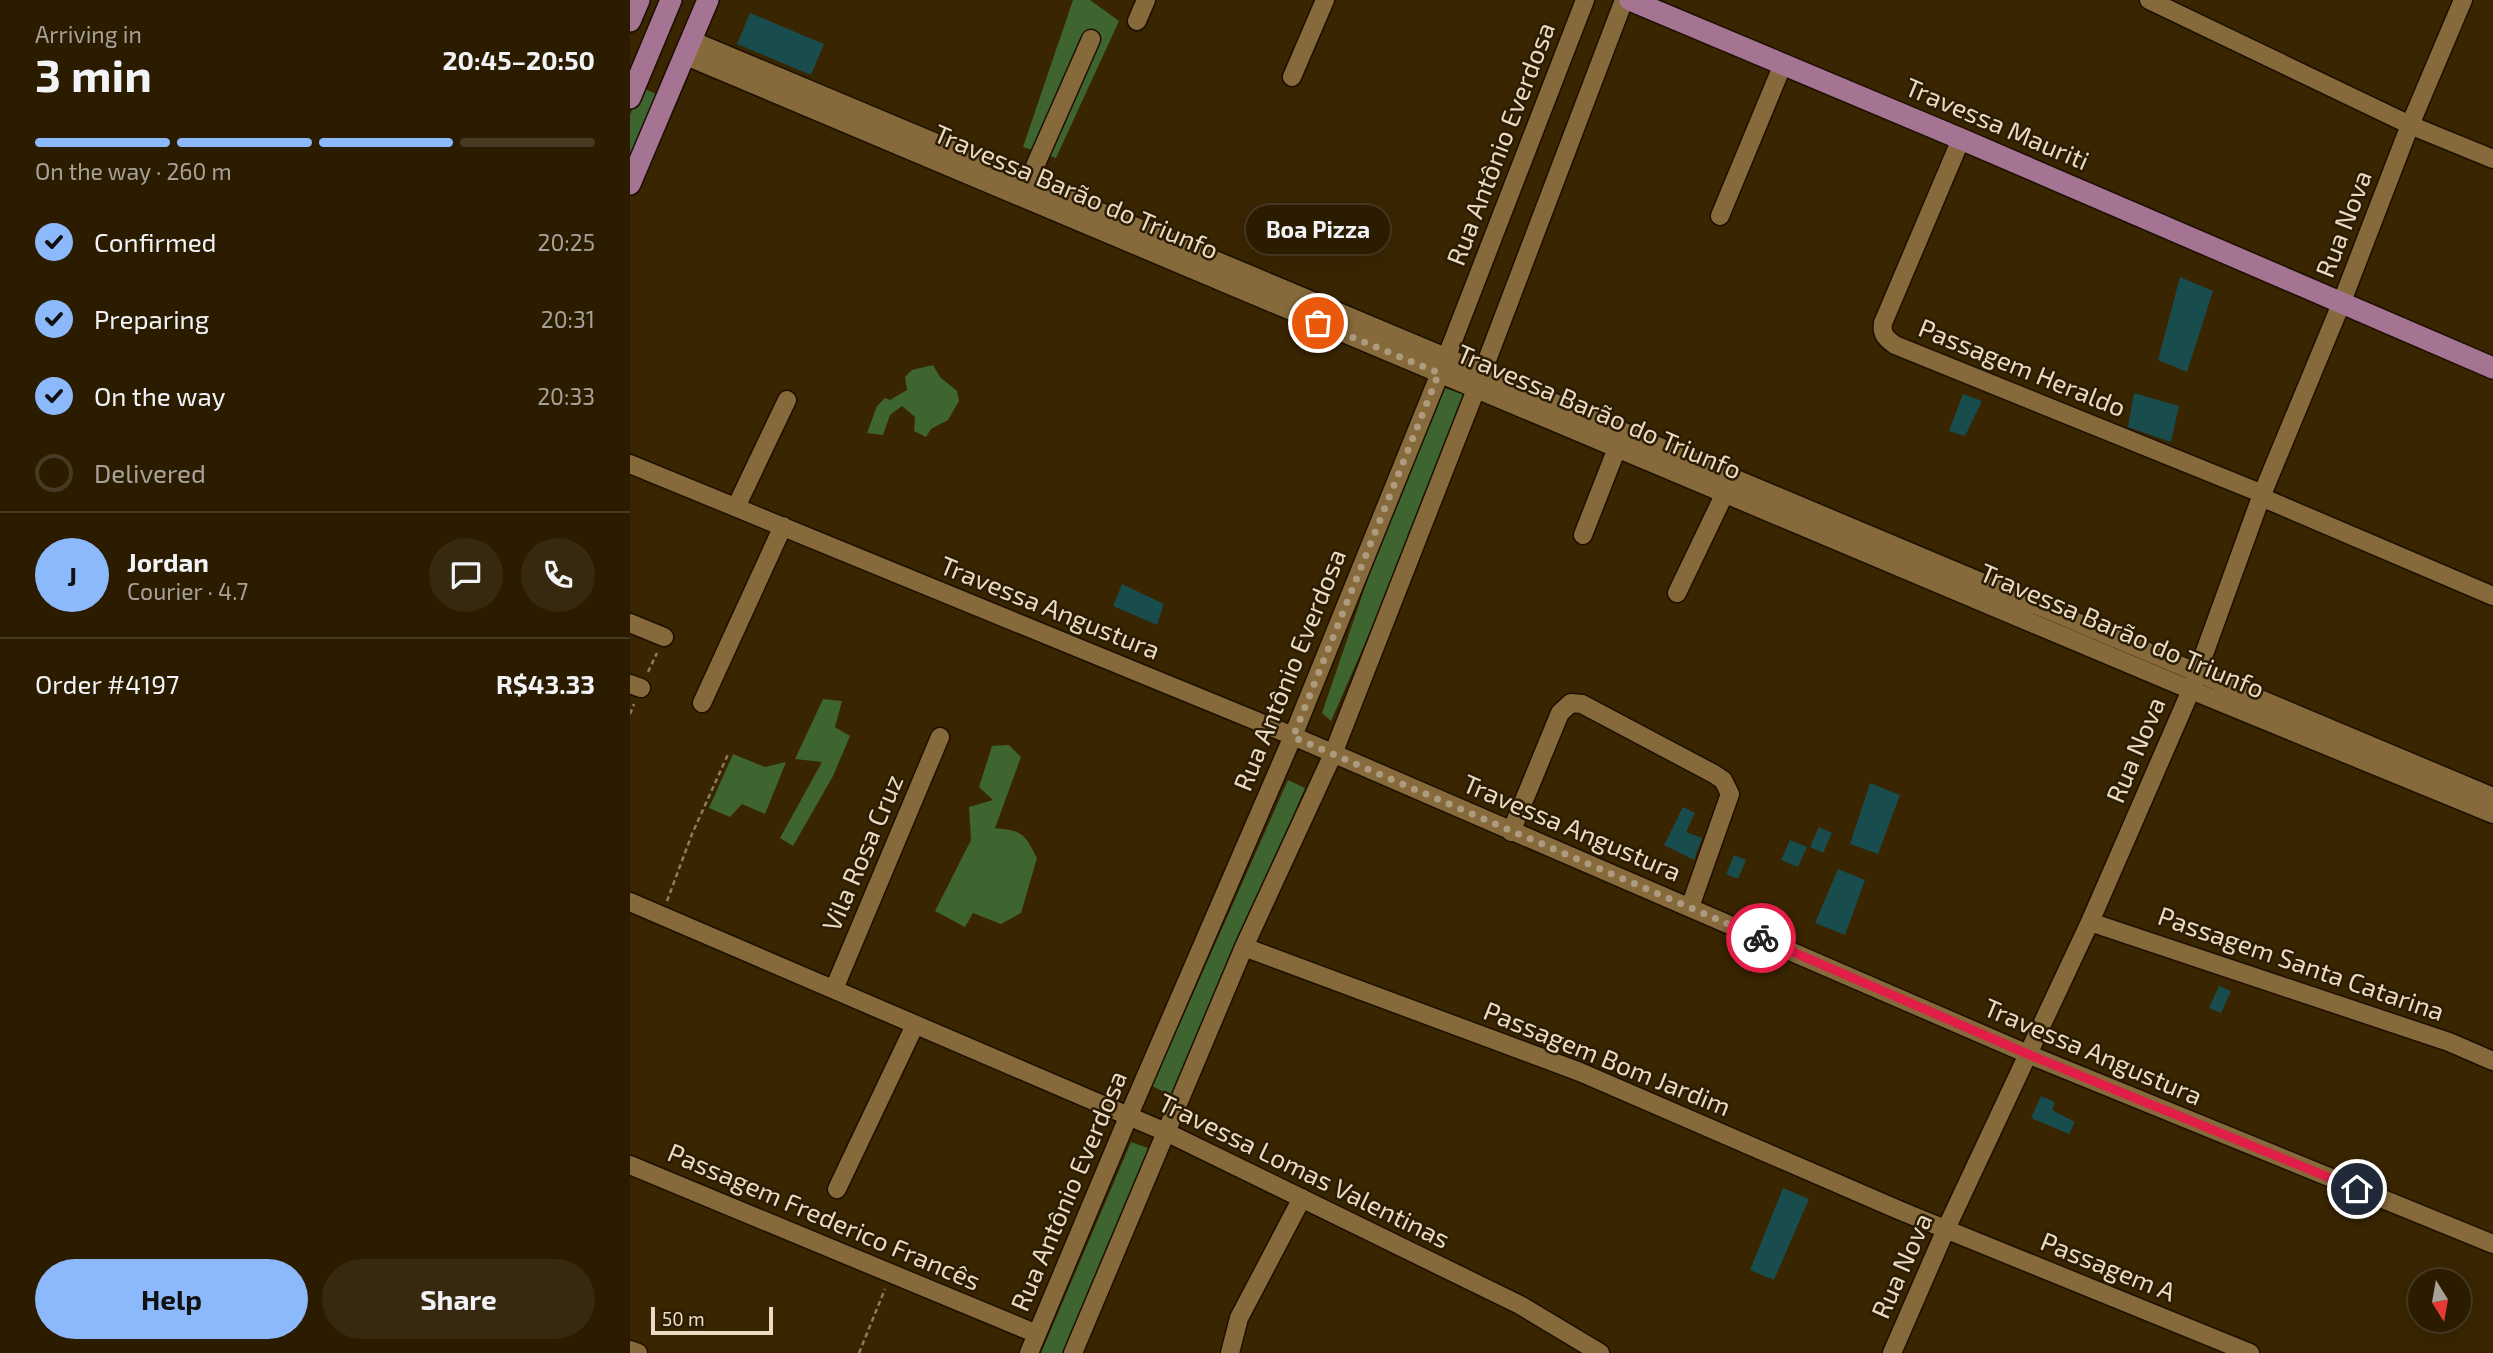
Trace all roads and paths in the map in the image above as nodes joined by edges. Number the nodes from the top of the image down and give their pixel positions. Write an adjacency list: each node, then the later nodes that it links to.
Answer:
1 (671, 0): 15 (main road)
2 (708, 0): 12 (main road)
3 (1146, 0): 10 (street)
4 (1325, 0): 14 (street)
5 (1585, 0): 25 (street, Rua Antônio Everdosa)
6 (1624, 0): 28 (street)
7 (1630, 0): 13 (main road, Travessa Mauriti)
8 (2149, 0): 16 (street)
9 (2462, 0): 16 (street, Rua Nova)
10 (1137, 21)
11 (1091, 39): 19 (street)
12 (688, 48): 19 (street, Travessa Barão do Triunfo); 20 (main road); 21 (street, Travessa Barão do Triunfo)
13 (1783, 64): 17 (main road, Travessa Mauriti); 22 (street)
14 (1292, 77)
15 (630, 98)
16 (2410, 124): 18 (street); 24 (street, Rua Nova)
17 (1961, 139): 24 (main road, Travessa Mauriti); 33 (street, Passagem Heraldo)
18 (2493, 159)
19 (1027, 182): 21 (street, Travessa Barão do Triunfo)
20 (630, 184)
21 (1052, 202): 23 (street, Travessa Barão do Triunfo)
22 (1720, 216)
23 (1202, 264): 25 (street, Travessa Barão do Triunfo); 27 (street, Travessa Barão do Triunfo)
24 (2341, 304): 26 (main road, Travessa Mauriti); 33 (street, Rua Nova)
25 (1447, 356): 27 (street, Rua Antônio Everdosa); 28 (street, Travessa Barão do Triunfo)
26 (2493, 368)
27 (1439, 373): 28 (street, Travessa Barão do Triunfo); 46 (street, Rua Antônio Everdosa)
28 (1480, 380): 30 (street, Travessa Barão do Triunfo); 35 (street, Travessa Barão do Triunfo); 48 (street)
29 (787, 400): 34 (street)
30 (1617, 448): 32 (street, Travessa Barão do Triunfo); 37 (street)
31 (630, 464): 34 (street, Travessa Angustura)
32 (1725, 493): 35 (street, Travessa Barão do Triunfo); 38 (street)
33 (2262, 496): 39 (street); 42 (street, Rua Nova)
34 (736, 507): 36 (street, Travessa Angustura)
35 (1814, 521): 42 (street, Travessa Barão do Triunfo)
36 (783, 526): 43 (street); 46 (street, Travessa Angustura)
37 (1583, 535)
38 (1677, 593)
39 (2493, 596)
40 (630, 624): 41 (street)
41 (664, 637)
42 (2194, 681): 44 (street, Travessa Barão do Triunfo); 55 (street, Rua Nova)
43 (702, 703)
44 (2297, 723): 49 (street, Travessa Barão do Triunfo); 50 (street, Travessa Barão do Triunfo)
45 (940, 737): 57 (street, Vila Rosa Cruz)
46 (1293, 737): 48 (street, Travessa Angustura); 61 (street, Rua Antônio Everdosa)
47 (729, 752): 52 (path)
48 (1333, 754): 51 (street, Travessa Angustura); 56 (street)
49 (2493, 797)
50 (2493, 814)
51 (1511, 832): 54 (street, Travessa Angustura); 54 (street)
52 (670, 894)
53 (630, 902): 57 (street, Travessa Lomas Valentinas)
54 (1690, 907): 59 (street, Travessa Angustura)
55 (2090, 922): 59 (street, Rua Nova); 60 (street, Passagem Santa Catarina)
56 (1244, 947): 62 (street); 66 (street, Passagem Bom Jardim)
57 (834, 989): 58 (street, Travessa Lomas Valentinas)
58 (915, 1025): 61 (street, Travessa Lomas Valentinas); 64 (street)
59 (2030, 1055): 66 (street, Rua Nova); 67 (street, Travessa Angustura)
60 (2493, 1061)
61 (1129, 1115): 62 (street, Travessa Lomas Valentinas); 69 (street, Rua Antônio Everdosa)
62 (1168, 1133): 65 (street, Travessa Lomas Valentinas); 74 (street)
63 (630, 1165): 68 (street, Passagem Frederico Francês)
64 (837, 1189)
65 (1302, 1198): 75 (street); 76 (street, Travessa Lomas Valentinas)
66 (1946, 1230): 77 (street, Rua Nova); 78 (street, Passagem A)
67 (2493, 1244)
68 (892, 1273): 69 (street, Passagem Frederico Francês); 72 (path)
69 (1037, 1334): 73 (street, Rua Antônio Everdosa)
70 (630, 1350): 71 (street)
71 (638, 1353)
72 (859, 1353)
73 (1029, 1353)
74 (1073, 1353)
75 (1230, 1353)
76 (1600, 1353)
77 (1892, 1353)
78 (2250, 1353)

